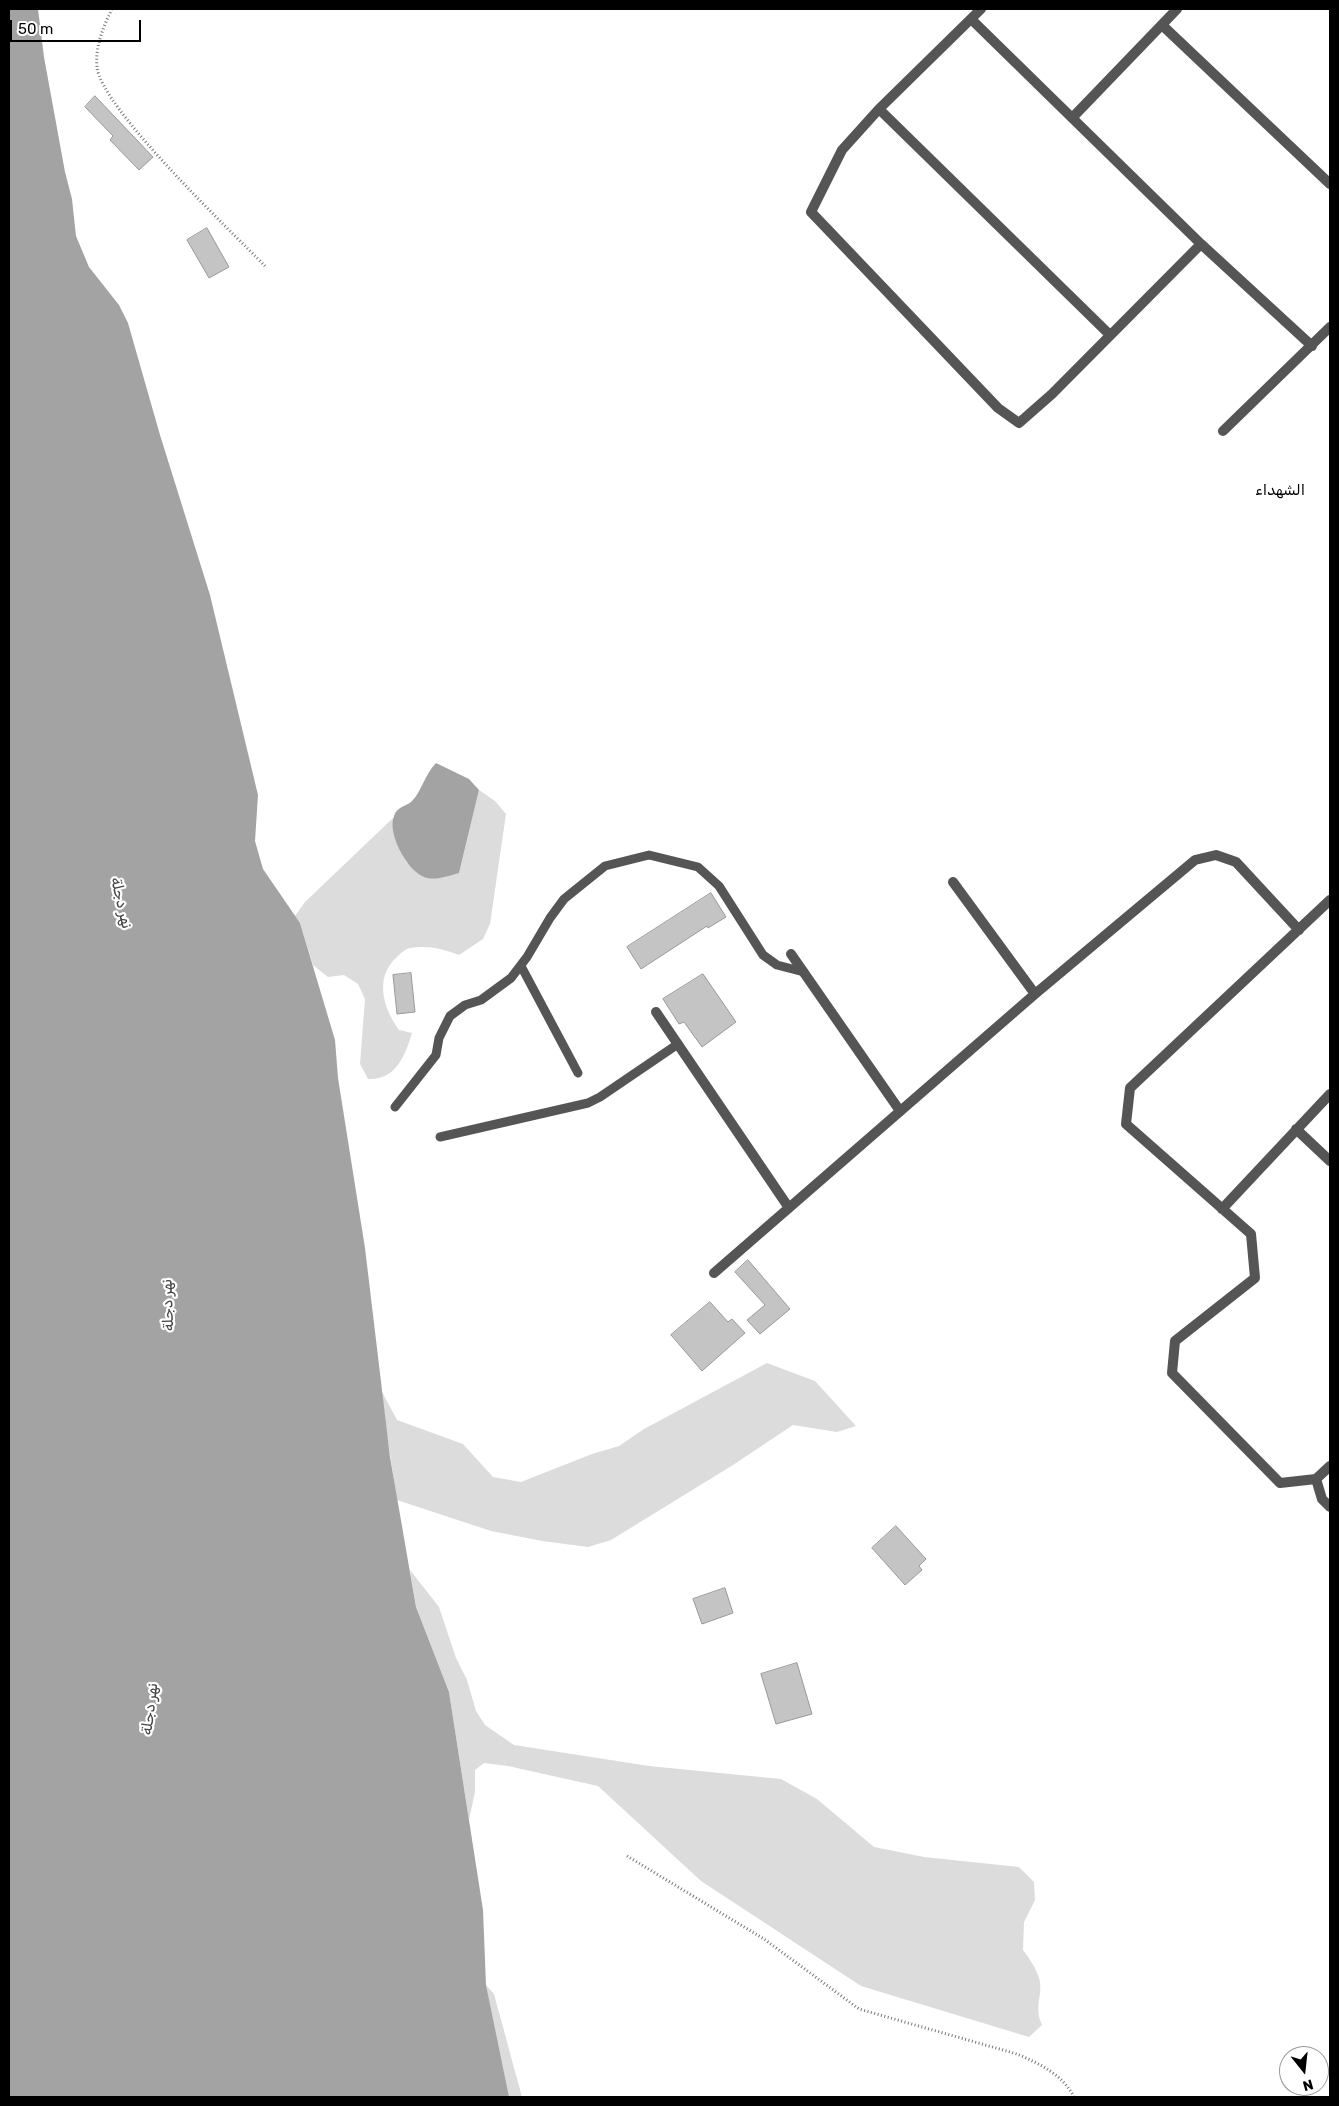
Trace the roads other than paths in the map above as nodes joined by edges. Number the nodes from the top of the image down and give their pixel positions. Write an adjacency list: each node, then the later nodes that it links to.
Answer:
1 (981, 9): 3 (street)
2 (1177, 9): 4 (street)
3 (971, 19): 5 (street); 6 (street)
4 (1162, 24): 6 (street); 7 (street)
5 (879, 109): 10 (street); 10 (street)
6 (1073, 117): 8 (street)
7 (1330, 184)
8 (1201, 244): 10 (street); 11 (street)
9 (1330, 327): 11 (street)
10 (1110, 335)
11 (1312, 346): 12 (street)
12 (1223, 431)
13 (953, 882): 19 (street)
14 (1329, 905): 15 (street)
15 (1299, 930): 19 (street); 30 (street)
16 (791, 954): 18 (street)
17 (520, 966): 18 (lane); 22 (lane); 24 (lane)
18 (804, 972): 25 (street)
19 (1035, 994): 25 (street)
20 (656, 1012): 21 (street)
21 (678, 1044): 27 (lane); 29 (street)
22 (578, 1073)
23 (1330, 1094): 26 (street)
24 (395, 1107)
25 (900, 1111): 29 (street)
26 (1296, 1129): 28 (street); 30 (street)
27 (440, 1136)
28 (1330, 1161)
29 (789, 1208): 31 (street)
30 (1222, 1209): 33 (street)
31 (714, 1273)
32 (1330, 1466): 33 (street)
33 (1316, 1480): 34 (street)
34 (1330, 1507)

